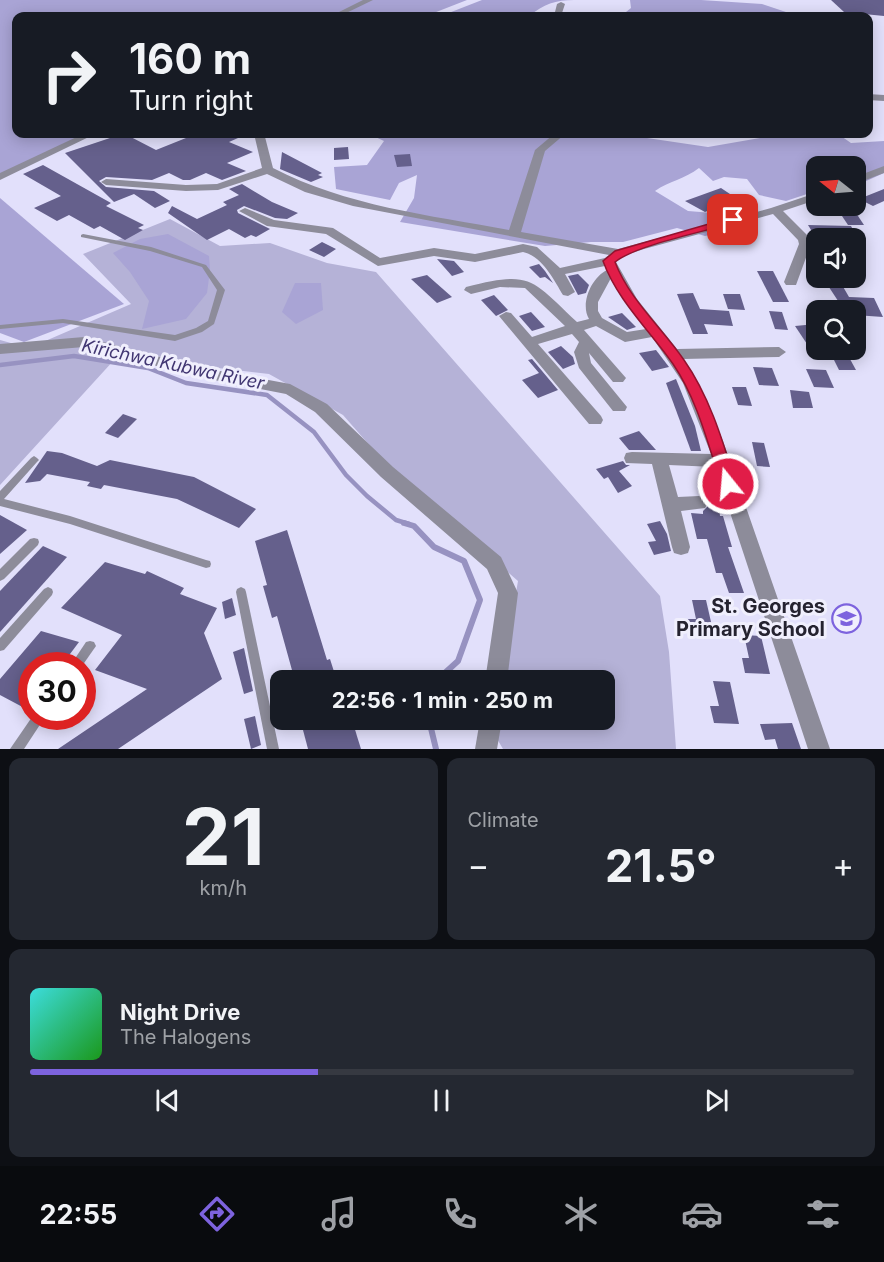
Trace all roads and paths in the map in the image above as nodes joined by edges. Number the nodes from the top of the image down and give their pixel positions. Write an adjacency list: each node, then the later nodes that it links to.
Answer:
1 (369, 0): 3 (street)
2 (561, 4): 4 (street)
3 (343, 12)
4 (558, 12)
5 (82, 138): 11 (street)
6 (260, 138): 9 (street)
7 (555, 138): 16 (street)
8 (884, 169): 10 (street)
9 (268, 170): 12 (street); 16 (street)
10 (866, 176)
11 (0, 177)
12 (106, 182)
13 (806, 199): 14 (street)
14 (775, 210): 18 (street); 20 (street)
15 (245, 211): 19 (street)
16 (514, 234): 18 (street)
17 (83, 236): 25 (lane)
18 (613, 262): 19 (street); 24 (street); 27 (street)
19 (557, 272): 22 (street)
20 (791, 282)
21 (471, 290): 26 (street)
22 (568, 292)
23 (506, 316): 28 (street)
24 (597, 321): 26 (street); 27 (street)
25 (0, 327)
26 (575, 328): 28 (street); 29 (street)
27 (654, 332): 32 (street)
28 (530, 342): 35 (street)
29 (586, 342): 33 (street); 34 (street)
30 (0, 349): 52 (street)
31 (779, 352): 32 (street)
32 (672, 354): 39 (street)
33 (618, 378)
34 (619, 407)
35 (595, 420)
36 (632, 458): 37 (street)
37 (659, 458): 39 (street); 42 (street)
38 (34, 460): 40 (lane)
39 (721, 461): 58 (street)
40 (0, 499): 45 (lane)
41 (699, 504): 42 (street)
42 (670, 505): 44 (street)
43 (34, 542): 46 (lane)
44 (681, 547)
45 (206, 564)
46 (0, 576)
47 (48, 592): 49 (lane)
48 (241, 592): 56 (lane)
49 (0, 646)
50 (90, 646): 51 (lane)
51 (86, 652)
52 (498, 670)
53 (30, 730): 55 (lane)
54 (489, 730): 57 (street)
55 (16, 749)
56 (273, 749)
57 (486, 749)
58 (819, 749)

